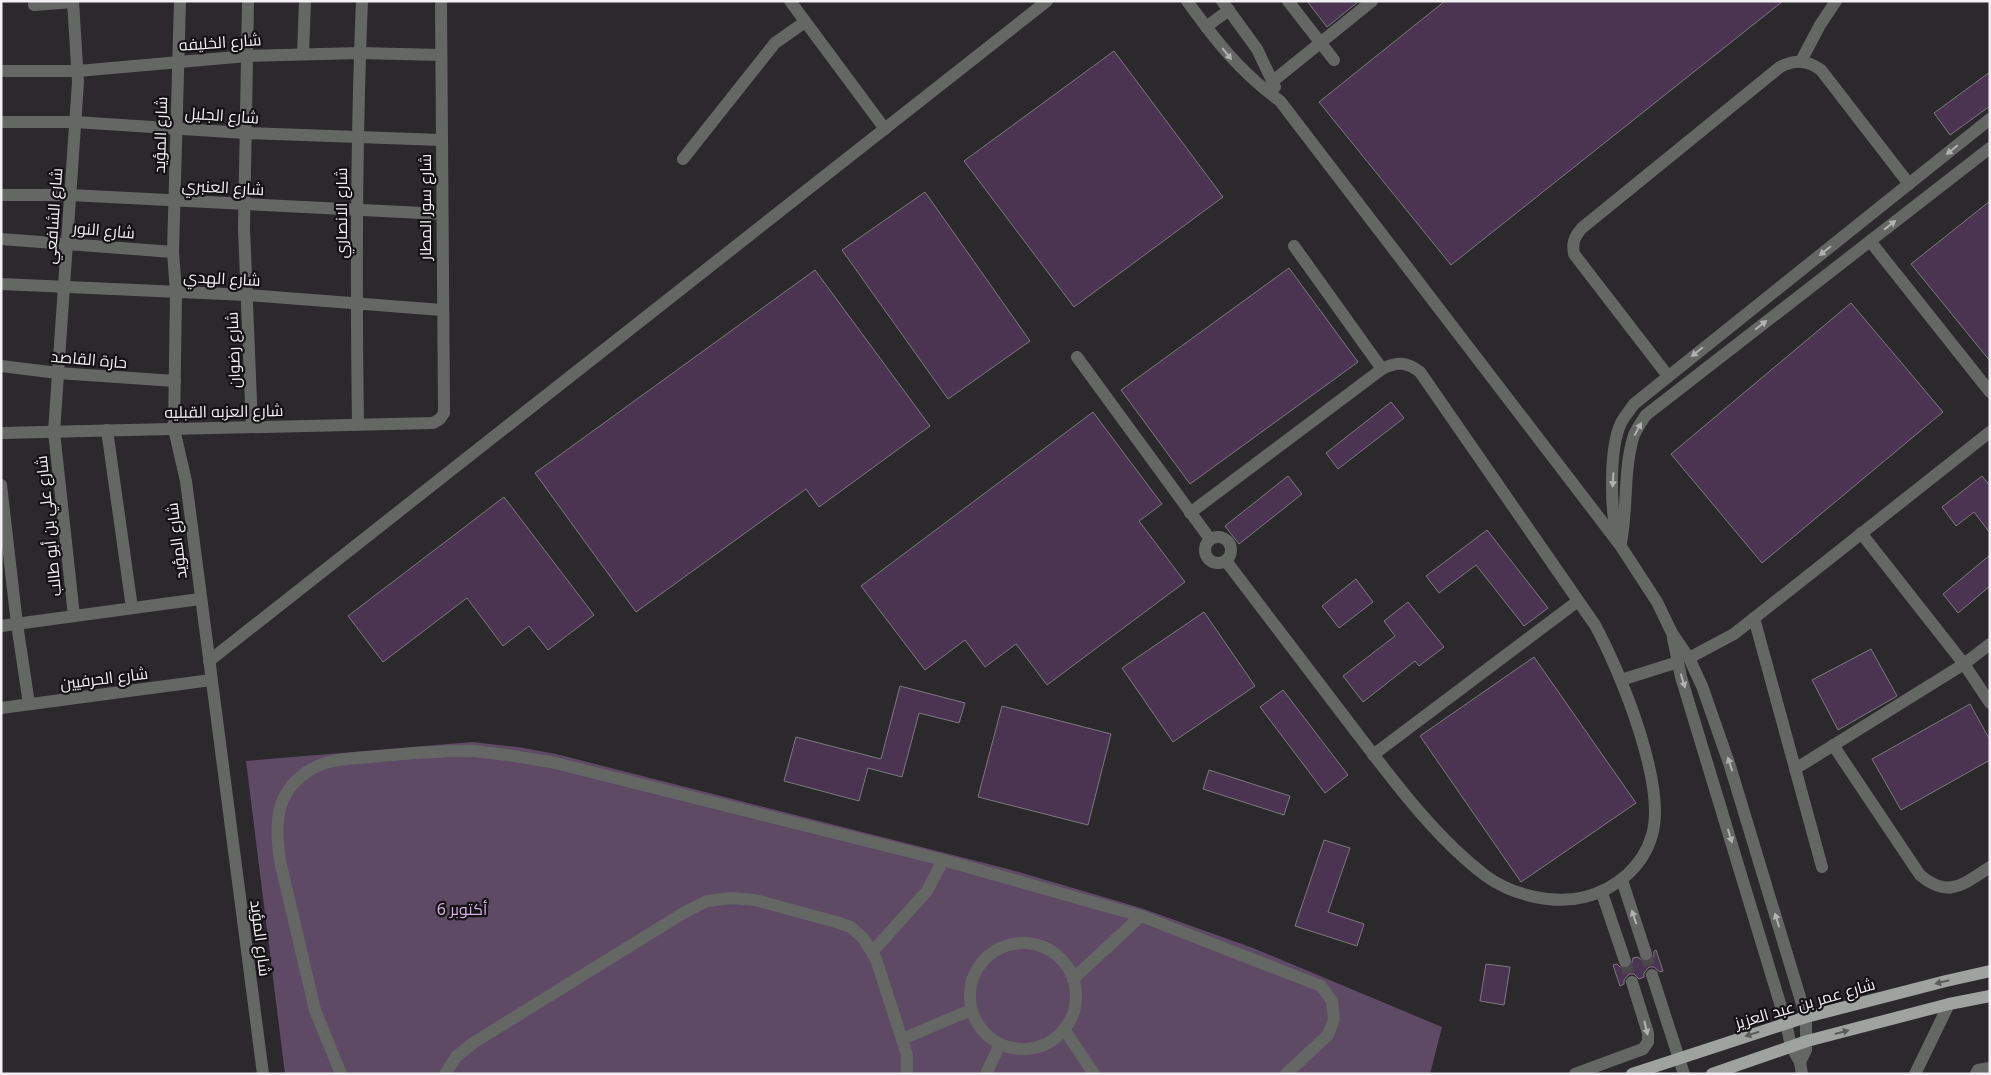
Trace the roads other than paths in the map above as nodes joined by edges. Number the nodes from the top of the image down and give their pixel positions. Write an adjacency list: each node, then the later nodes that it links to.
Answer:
1 (73, 1): 13 (street); 26 (street, شارع الشافعي)
2 (180, 1): 23 (street, شارع المؤيد)
3 (248, 1): 21 (street, شارع رضوان)
4 (305, 1): 18 (street)
5 (362, 1): 19 (street, شارع الانصاري)
6 (441, 1): 20 (street, شارع سور المطار)
7 (790, 1): 15 (street)
8 (1047, 1): 33 (street)
9 (1187, 1): 16 (street)
10 (1288, 1): 17 (street)
11 (1372, 1): 17 (street)
12 (1836, 1): 24 (street)
13 (34, 5)
14 (1225, 6): 16 (street); 27 (street)
15 (805, 22): 33 (street); 38 (street)
16 (1206, 27): 28 (street, one-way to 28)
17 (1320, 43): 22 (street); 27 (street)
18 (303, 54): 19 (street, شارع الخليفه); 21 (street, شارع الخليفه)
19 (360, 54): 20 (street, شارع الخليفه); 35 (street, شارع الانصاري)
20 (441, 55): 36 (street, شارع سور المطار)
21 (246, 56): 23 (street, شارع الخليفه); 34 (street, شارع رضوان)
22 (1334, 60)
23 (178, 61): 26 (street, شارع الخليفه); 32 (street, شارع المؤيد)
24 (1801, 61): 39 (street); 61 (street)
25 (1, 71): 26 (street, شارع الخليفه)
26 (78, 71): 31 (street, شارع الشافعي)
27 (1273, 81): 28 (street)
28 (1280, 101): 75 (street)
29 (1990, 119): 39 (street, one-way to 39)
30 (1, 122): 31 (street, شارع الجليل)
31 (75, 122): 32 (street, شارع الجليل); 41 (street, شارع الشافعي)
32 (177, 128): 34 (street, شارع الجليل); 42 (street, شارع المؤيد)
33 (885, 129): 85 (street)
34 (245, 133): 35 (street, شارع الجليل); 43 (street, شارع رضوان)
35 (357, 137): 36 (street, شارع الجليل); 44 (street, شارع الانصاري)
36 (441, 140): 45 (street, شارع سور المطار)
37 (1990, 148): 47 (street, one-way to 37)
38 (683, 159)
39 (1909, 184): 61 (street, one-way to 61)
40 (1, 195): 41 (street, شارع العنبري)
41 (70, 195): 42 (street, شارع العنبري); 48 (street, شارع الشافعي)
42 (174, 201): 43 (street, شارع العنبري); 50 (street, شارع المؤيد)
43 (244, 204): 44 (street, شارع العنبري); 54 (street, شارع رضوان)
44 (357, 210): 45 (street, شارع العنبري); 55 (street, شارع الانصاري)
45 (442, 214): 56 (street, شارع سور المطار)
46 (1, 238): 48 (street, شارع النور)
47 (1870, 241): 63 (street); 75 (street, one-way to 47)
48 (67, 244): 50 (street, شارع النور); 52 (street, شارع الشافعي)
49 (1294, 246): 59 (street)
50 (173, 252): 53 (street, شارع المؤيد)
51 (1, 284): 52 (street, شارع الهدي)
52 (64, 286): 53 (street, شارع الهدي); 60 (street, شارع الشافعي)
53 (176, 292): 54 (street, شارع الهدي); 62 (street, شارع المؤيد)
54 (247, 295): 55 (street, شارع الهدي); 66 (street, شارع رضوان)
55 (356, 303): 56 (street, شارع الهدي); 65 (street, شارع الانصاري)
56 (442, 310): 64 (street, شارع سور المطار)
57 (1077, 357): 73 (street)
58 (1, 366): 60 (street, حارة القاصد)
59 (1382, 369): 73 (street); 77 (street)
60 (58, 374): 62 (street, حارة القاصد); 69 (street, شارع الشافعي)
61 (1668, 376): 75 (street, one-way to 75)
62 (175, 381): 67 (street, شارع المؤيد)
63 (1990, 392)
64 (444, 413): 65 (street, شارع العزبه القبليه)
65 (358, 424): 66 (street, شارع العزبه القبليه)
66 (252, 427): 67 (street, شارع العزبه القبليه)
67 (174, 429): 68 (street, شارع العزبه القبليه); 76 (street, شارع المؤيد)
68 (107, 430): 69 (street, شارع العزبه القبليه); 78 (street)
69 (54, 432): 71 (street, شارع العزبه القبليه); 79 (street, شارع علي بن أبو طالب)
70 (1990, 432): 74 (street)
71 (1, 433)
72 (1, 485): 81 (street)
73 (1190, 513): 93 (street)
74 (1861, 533): 80 (street); 86 (street)
75 (1620, 545): 84 (street)
76 (200, 600): 78 (street); 85 (street, شارع المؤيد)
77 (1578, 601): 88 (street); 93 (street)
78 (132, 608): 79 (street)
79 (74, 616): 81 (street)
80 (1754, 618): 84 (street); 94 (street)
81 (17, 624): 82 (street); 90 (street)
82 (1, 626)
83 (1990, 644): 86 (street)
84 (1683, 660): 88 (street); 102 (street, one-way to 84); 104 (street, one-way to 104)
85 (208, 661): 87 (street, شارع المؤيد)
86 (1964, 664): 89 (street); 92 (street)
87 (211, 680): 90 (street, شارع الحرفيين); 124 (street, شارع المؤيد)
88 (1621, 680): 98 (street)
89 (1990, 702)
90 (29, 704): 91 (street, شارع الحرفيين)
91 (1, 708)
92 (1833, 745): 94 (street); 97 (street)
93 (1373, 755): 99 (street)
94 (1796, 769): 96 (street)
95 (943, 860): 100 (street); 101 (street); 125 (street)
96 (1822, 867)
97 (1990, 867)
98 (1622, 880): 99 (street); 103 (street, one-way to 98)
99 (1602, 892): 105 (street)
100 (1141, 916): 108 (street); 130 (street)
101 (873, 951): 116 (street); 126 (street)
102 (1787, 953): 104 (street); 113 (street)
103 (1646, 954)
104 (1767, 960): 114 (street)
105 (1625, 961)
106 (1990, 971): 113 (main road, شارع عمر بن عبد العزيز, one-way to 113)
107 (1652, 975): 120 (street)
108 (1073, 979): 112 (street); 115 (street)
109 (1632, 982): 131 (street, one-way to 131)
110 (1990, 996): 111 (main road)
111 (1949, 1004): 117 (main road, one-way to 111); 135 (street)
112 (971, 1010): 116 (street); 118 (street)
113 (1806, 1017): 114 (main road, شارع عمر بن عبد العزيز); 117 (street)
114 (1786, 1023): 119 (street); 120 (main road, شارع عمر بن عبد العزيز, one-way to 120)
115 (1064, 1029): 118 (street); 129 (street)
116 (902, 1039): 127 (street)
117 (1807, 1041): 119 (main road); 121 (street)
118 (1000, 1044): 128 (street)
119 (1791, 1046): 121 (street); 134 (main road)
120 (1680, 1058): 123 (main road, شارع عمر بن عبد العزيز); 133 (street)
121 (1801, 1068)
122 (1990, 1068): 136 (street)
123 (1656, 1070): 132 (main road, شارع عمر بن عبد العزيز)
124 (262, 1074)
125 (341, 1074)
126 (445, 1074)
127 (907, 1074)
128 (986, 1074)
129 (1094, 1074)
130 (1286, 1074)
131 (1575, 1074)
132 (1632, 1074)
133 (1684, 1074)
134 (1712, 1074)
135 (1915, 1074)
136 (1976, 1074)

